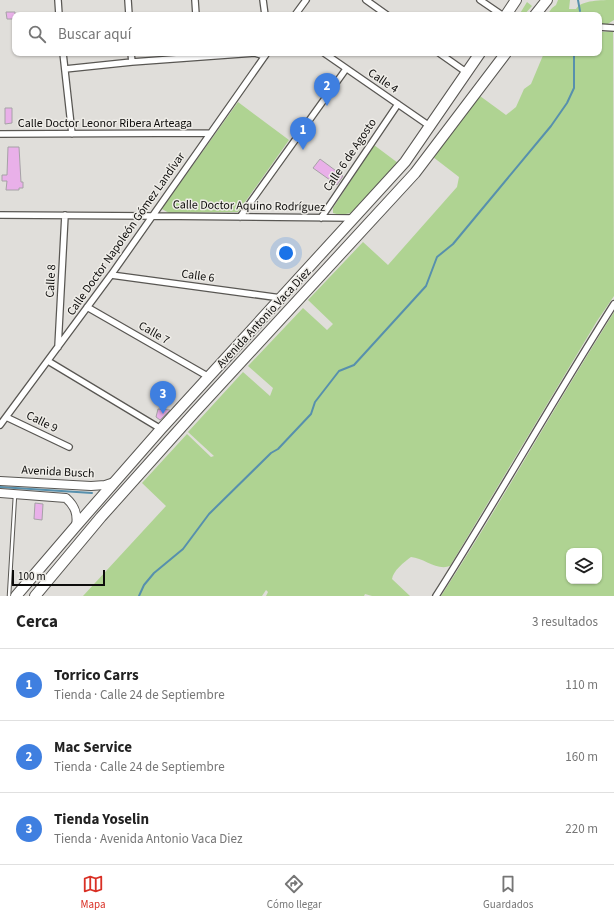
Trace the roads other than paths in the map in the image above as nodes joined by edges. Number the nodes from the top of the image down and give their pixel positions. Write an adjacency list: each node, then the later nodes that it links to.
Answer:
1 (58, 0): 10 (street)
2 (128, 0): 11 (street)
3 (195, 0): 12 (street)
4 (263, 0): 13 (street)
5 (306, 0): 14 (street)
6 (366, 0): 15 (street)
7 (480, 0): 16 (street)
8 (516, 0): 17 (highway)
9 (547, 0): 18 (highway)
10 (59, 12)
11 (129, 12)
12 (196, 12)
13 (265, 12)
14 (297, 12)
15 (383, 12)
16 (498, 12)
17 (508, 12)
18 (537, 12)
19 (602, 27): 20 (street)
20 (614, 28)
21 (63, 56): 30 (street)
22 (131, 56): 29 (street)
23 (189, 56): 29 (street)
24 (265, 56): 35 (street, Calle Doctor Napoleón Gómez Landívar)
25 (328, 56): 31 (street, Calle 4)
26 (443, 56): 32 (street)
27 (478, 56): 32 (highway, Avenida Antonio Vaca Diez)
28 (504, 56): 51 (highway, Avenida Antonio Vaca Diez)
29 (132, 62): 30 (street)
30 (65, 69): 37 (street)
31 (346, 69): 33 (street, Calle 4); 41 (street)
32 (466, 72): 34 (highway, Avenida Antonio Vaca Diez)
33 (398, 104): 34 (street, Calle 4); 42 (street, Calle 6 de Agosto)
34 (431, 127): 43 (highway, Avenida Antonio Vaca Diez)
35 (210, 133): 37 (street, Calle Doctor Leonor Ribera Arteaga); 40 (street, Calle Doctor Napoleón Gómez Landívar)
36 (0, 134): 37 (street, Calle Doctor Leonor Ribera Arteaga)
37 (72, 134)
38 (65, 215): 39 (street, Calle Doctor Aquino Rodríguez); 40 (street, Calle Doctor Aquino Rodríguez); 48 (street, Calle 8)
39 (0, 216)
40 (153, 216): 41 (street, Calle Doctor Aquino Rodríguez); 44 (street, Calle Doctor Napoleón Gómez Landívar)
41 (240, 217): 42 (street, Calle Doctor Aquino Rodríguez)
42 (321, 218): 43 (street, Calle Doctor Aquino Rodríguez)
43 (353, 218): 45 (highway, Avenida Antonio Vaca Diez)
44 (111, 275): 45 (street, Calle 6); 47 (street, Calle Doctor Napoleón Gómez Landívar)
45 (282, 298): 50 (highway, Avenida Antonio Vaca Diez)
46 (614, 304): 65 (street)
47 (87, 307): 48 (street, Calle Doctor Napoleón Gómez Landívar); 50 (street, Calle 7)
48 (58, 348): 49 (street, Calle Doctor Napoleón Gómez Landívar)
49 (48, 361): 52 (street, Calle Doctor Napoleón Gómez Landívar); 54 (street)
50 (210, 377): 51 (highway); 54 (highway, Avenida Antonio Vaca Diez)
51 (194, 412): 64 (highway, Avenida Antonio Vaca Diez)
52 (6, 417): 53 (street, Calle Doctor Napoleón Gómez Landívar); 55 (street, Calle 9)
53 (0, 425)
54 (161, 430): 57 (highway, Avenida Antonio Vaca Diez)
55 (69, 447)
56 (0, 481): 57 (main road, Avenida Busch)
57 (114, 482): 60 (highway, Avenida Antonio Vaca Diez)
58 (0, 494): 59 (main road, Avenida Busch)
59 (15, 494): 60 (main road, Avenida Busch); 61 (lane)
60 (76, 526): 62 (highway, Avenida Antonio Vaca Diez)
61 (10, 580): 62 (lane); 63 (lane)
62 (17, 592)
63 (9, 596)
64 (35, 596)
65 (436, 596)

